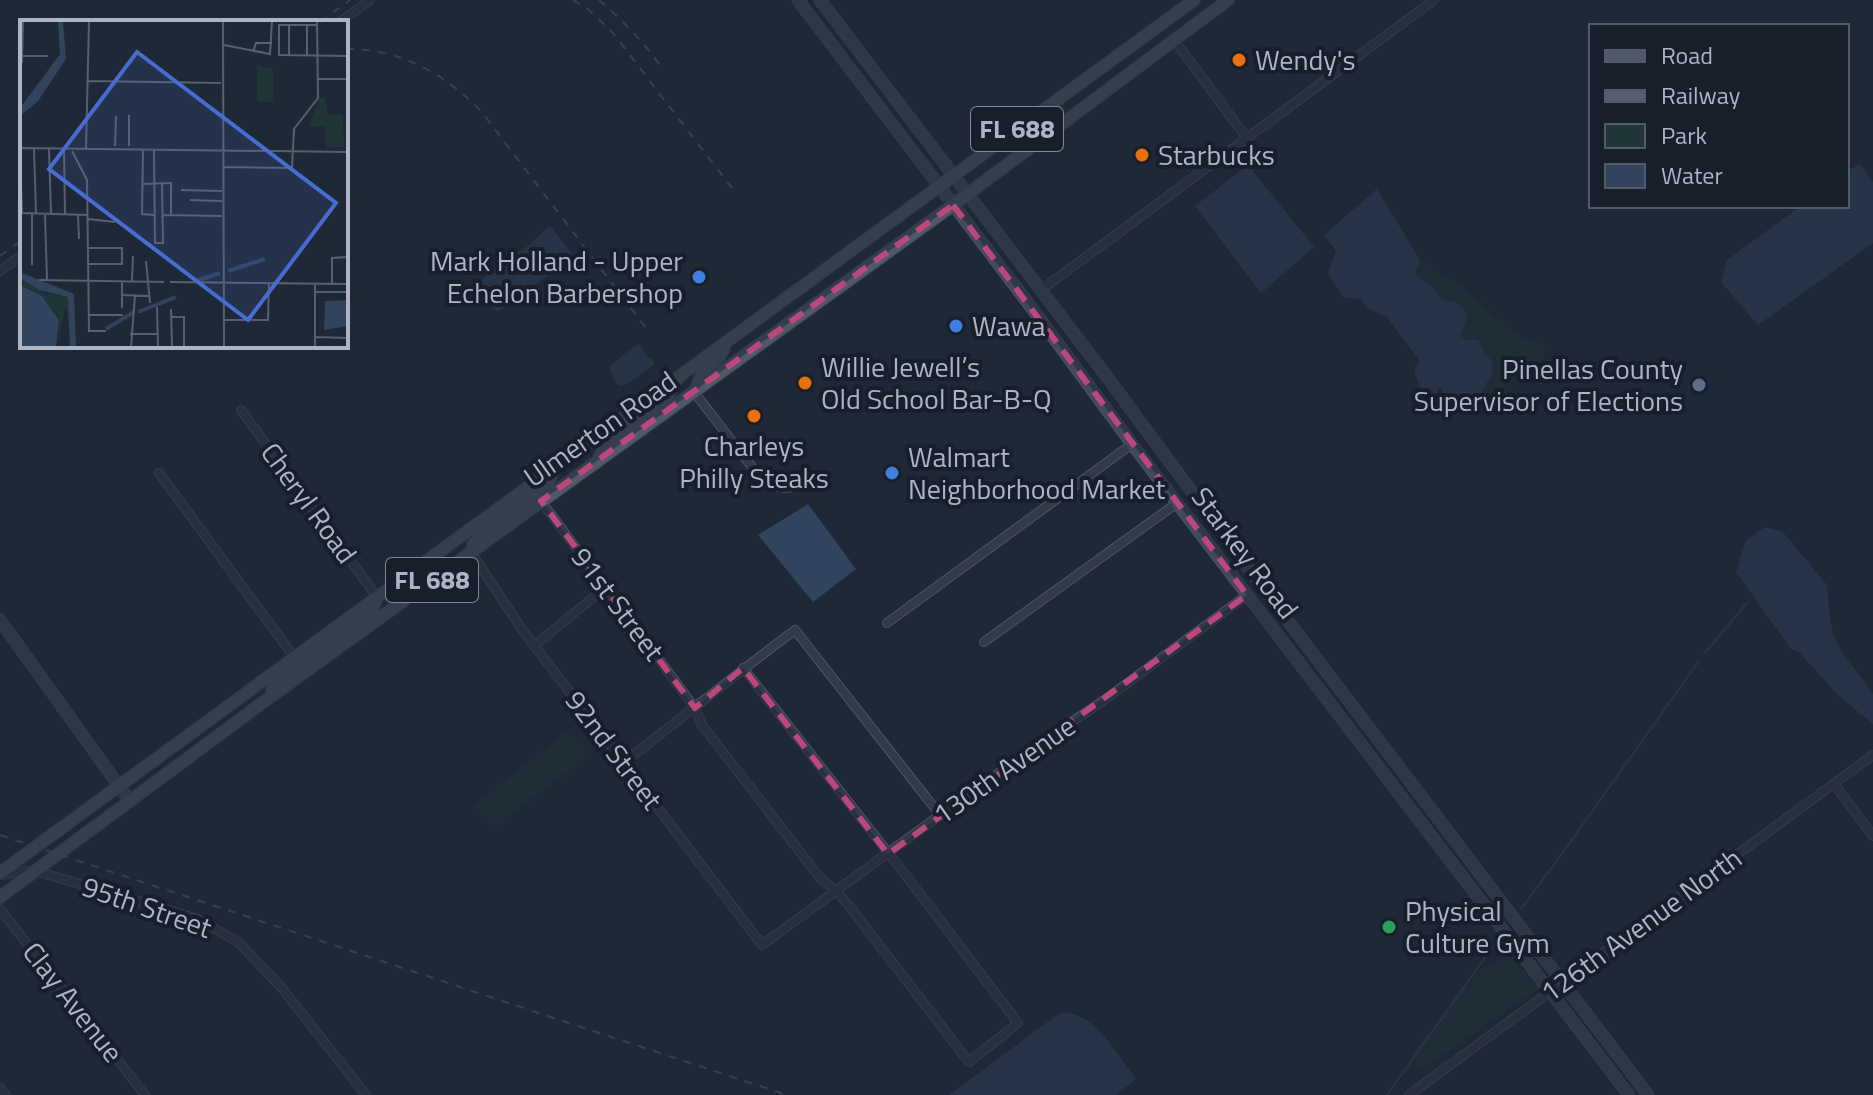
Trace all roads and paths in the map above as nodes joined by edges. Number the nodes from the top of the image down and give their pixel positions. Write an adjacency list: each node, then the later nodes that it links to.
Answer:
1 (370, 0): 7 (street)
2 (798, 0): 11 (main road, Starkey Road)
3 (820, 0): 10 (main road, Starkey Road)
4 (1194, 0): 10 (main road, Ulmerton Road / FL 688)
5 (1228, 0): 8 (main road, Ulmerton Road / FL 688)
6 (1434, 0): 9 (street)
7 (343, 20)
8 (1174, 40): 9 (street); 12 (main road, Ulmerton Road / FL 688)
9 (1246, 137): 16 (street)
10 (954, 176): 11 (main road, Ulmerton Road / FL 688); 12 (main road, Starkey Road)
11 (939, 186): 13 (main road, Starkey Road); 17 (main road, Ulmerton Road / FL 688)
12 (968, 193): 13 (main road, Ulmerton Road / FL 688); 16 (main road, Starkey Road)
13 (953, 205): 19 (main road, Starkey Road); 20 (main road, Ulmerton Road / FL 688)
14 (20, 256): 15 (street)
15 (0, 271)
16 (1041, 290): 21 (main road, Starkey Road)
17 (726, 342): 18 (main road, Ulmerton Road / FL 688); 20 (main road)
18 (679, 376): 24 (main road); 25 (main road, Ulmerton Road / FL 688)
19 (1088, 386): 21 (main road); 23 (main road, Starkey Road)
20 (694, 392): 24 (main road, Ulmerton Road / FL 688); 27 (street)
21 (1120, 395): 31 (main road, Starkey Road)
22 (241, 410): 34 (street, Cheryl Road)
23 (1132, 444): 29 (main road, Starkey Road); 36 (street)
24 (598, 461): 28 (main road, Ulmerton Road / FL 688)
25 (555, 466): 30 (main road); 34 (main road, Ulmerton Road / FL 688)
26 (159, 473): 40 (street)
27 (810, 480)
28 (541, 501): 30 (main road, Ulmerton Road / FL 688); 32 (street, 91st Street)
29 (1177, 503): 33 (main road, Starkey Road); 38 (street)
30 (471, 552): 39 (street, 92nd Street); 42 (main road, Ulmerton Road / FL 688)
31 (1250, 570): 33 (main road); 37 (main road, Starkey Road)
32 (606, 587): 39 (street); 43 (street, 91st Street)
33 (1247, 595): 37 (main road); 49 (street, 130th Avenue); 59 (main road, Starkey Road)
34 (377, 597): 40 (main road, Ulmerton Road / FL 688); 42 (main road)
35 (0, 620): 47 (main road)
36 (887, 623)
37 (1303, 641): 58 (main road, Starkey Road)
38 (984, 642)
39 (535, 645): 45 (street, 92nd Street)
40 (294, 657): 47 (main road, Ulmerton Road / FL 688)
41 (743, 668): 43 (street); 49 (street); 51 (street)
42 (273, 695): 48 (main road, Ulmerton Road / FL 688)
43 (695, 708): 45 (street); 54 (street, 91st Street)
44 (1873, 755): 46 (street, 126th Avenue North)
45 (624, 762): 57 (street, 92nd Street)
46 (1834, 784): 50 (street); 58 (street, 126th Avenue North)
47 (119, 785): 48 (main road); 53 (main road, Ulmerton Road / FL 688)
48 (129, 800): 52 (main road, Ulmerton Road / FL 688)
49 (940, 815): 51 (street, 130th Avenue)
50 (1873, 836)
51 (888, 854): 54 (street, 130th Avenue); 54 (street, 91st Street)
52 (36, 871): 53 (street, 95th Street); 55 (main road, Ulmerton Road / FL 688); 63 (street, 95th Street)
53 (0, 874)
54 (837, 892): 57 (street, 130th Avenue)
55 (0, 897)
56 (0, 909): 62 (street, Clay Avenue)
57 (762, 945)
58 (1563, 983): 59 (street, 126th Avenue North); 66 (main road, Starkey Road)
59 (1551, 992): 64 (street, 126th Avenue North); 65 (main road, Starkey Road)
60 (0, 1088): 61 (street)
61 (6, 1095)
62 (145, 1095)
63 (366, 1095)
64 (1409, 1095)
65 (1629, 1095)
66 (1648, 1095)

